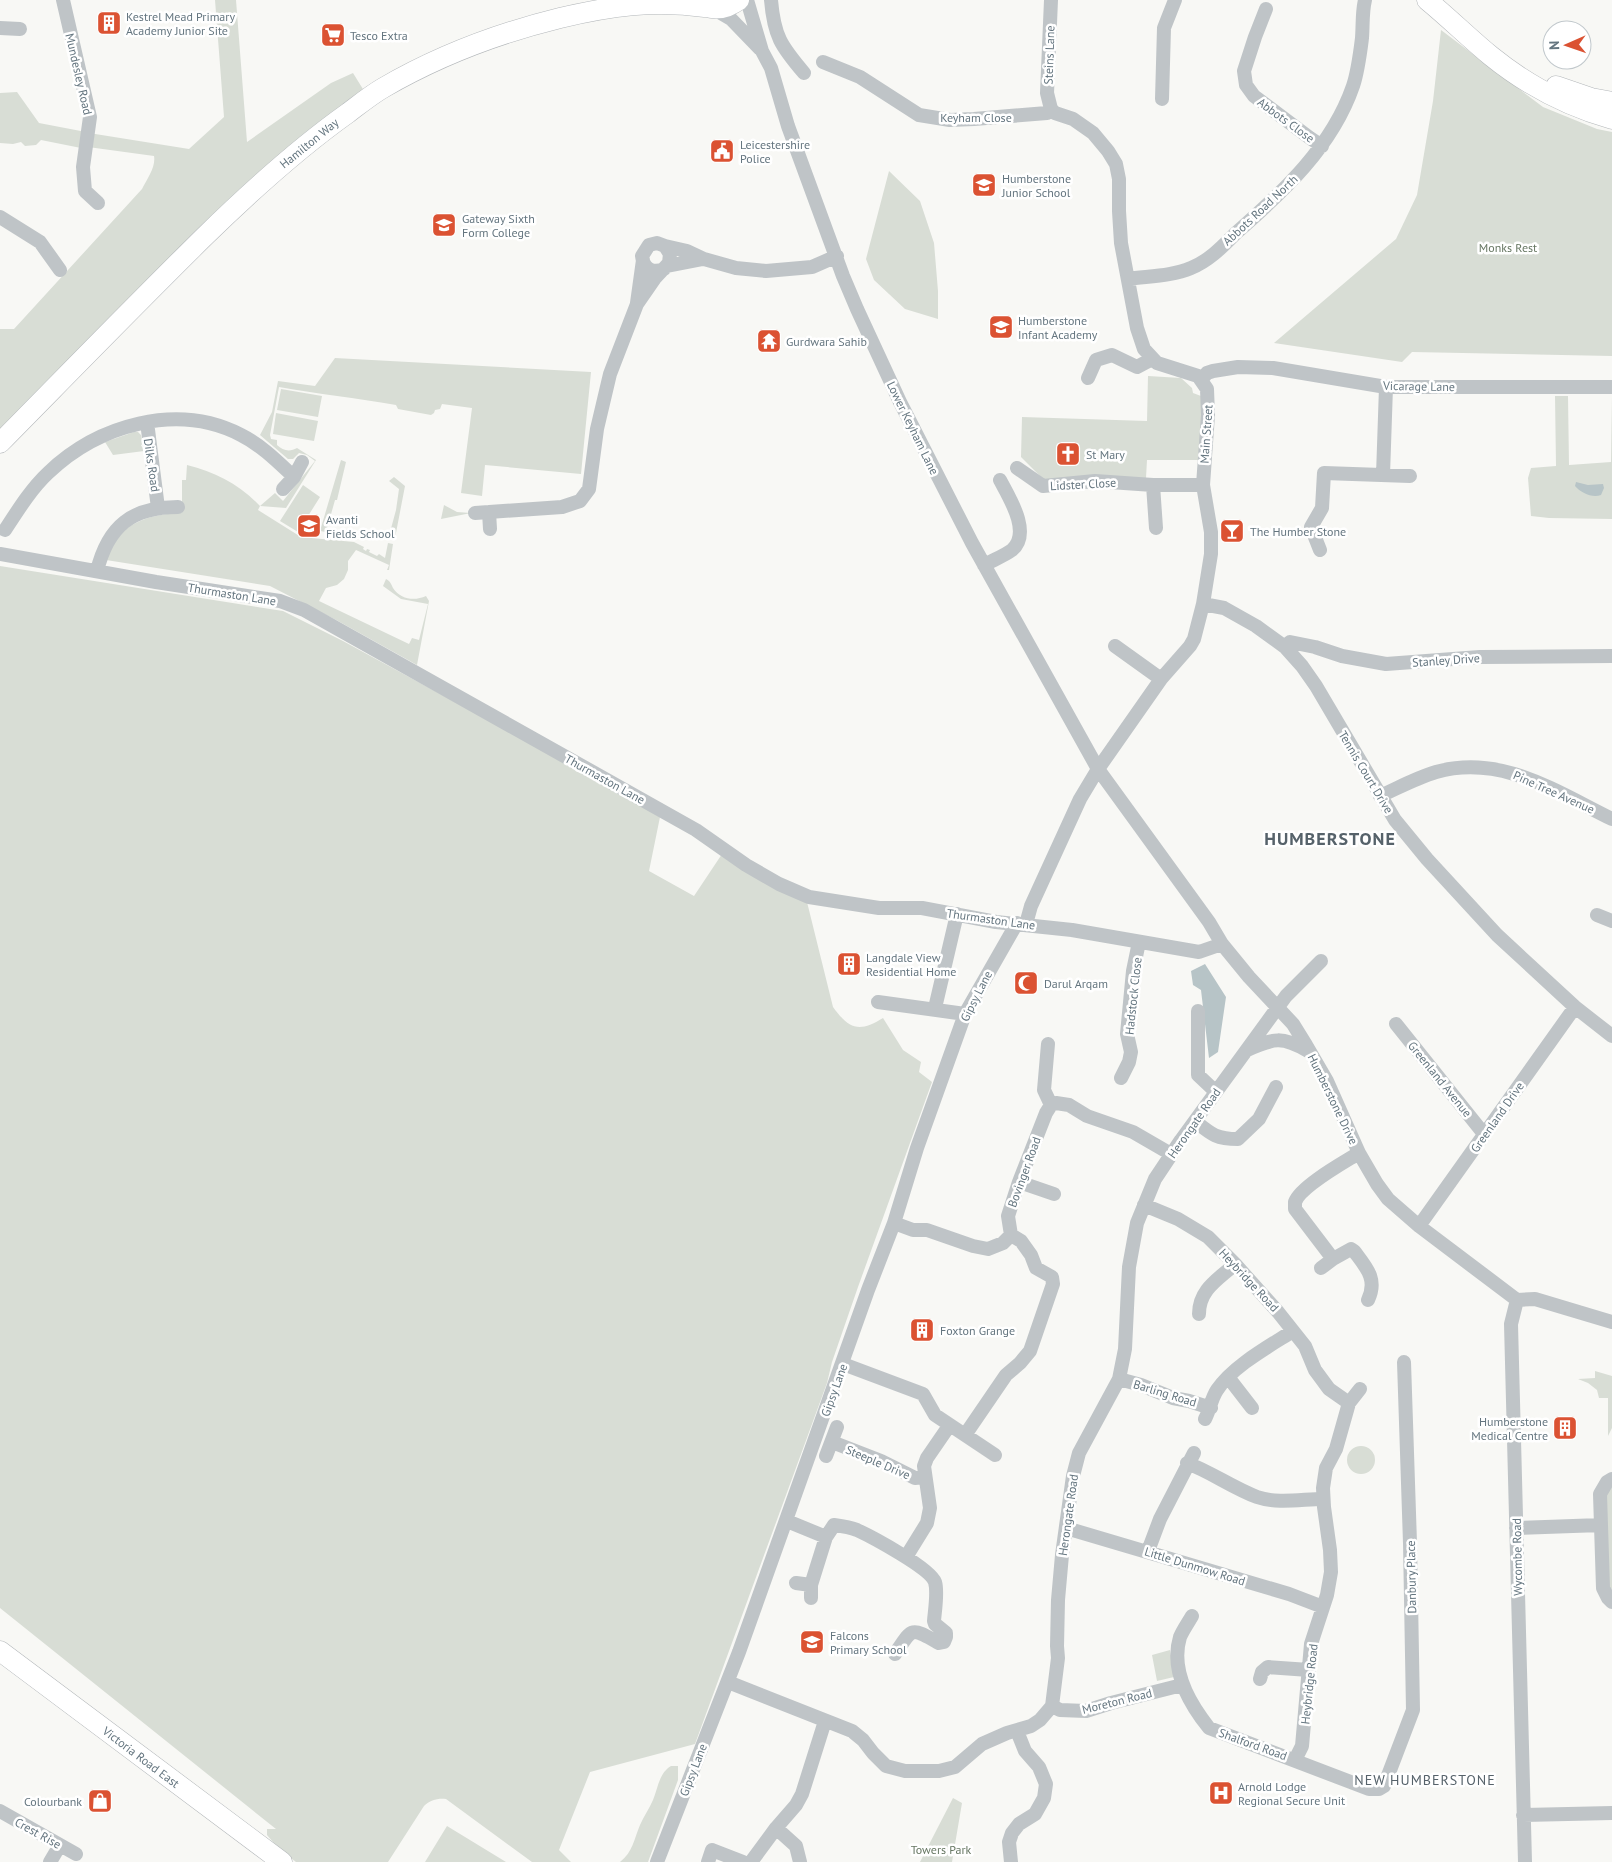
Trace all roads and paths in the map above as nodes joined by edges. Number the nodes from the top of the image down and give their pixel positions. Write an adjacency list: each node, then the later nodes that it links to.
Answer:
1 (63, 0): 25 (street, Mundesley Road)
2 (739, 0): 10 (highway)
3 (747, 0): 15 (street, Lower Keyham Lane)
4 (771, 0): 16 (street)
5 (1051, 0): 22 (street, Steins Lane)
6 (1174, 0): 20 (street)
7 (1365, 0): 24 (street, Abbots Road North)
8 (1427, 0): 12 (highway)
9 (620, 3): 10 (highway, Hamilton Way); 41 (highway, Hamilton Way)
10 (705, 5): 15 (street, Lower Keyham Lane)
11 (1266, 9): 24 (street, Abbots Close)
12 (1445, 15): 21 (highway); 23 (highway)
13 (0, 28): 14 (street)
14 (20, 29)
15 (762, 51): 18 (street, Lower Keyham Lane)
16 (792, 58): 18 (street); 19 (street)
17 (823, 62): 22 (street, Keyham Close)
18 (771, 68): 28 (street, Lower Keyham Lane)
19 (804, 73)
20 (1162, 99)
21 (1612, 102)
22 (1051, 109): 33 (street)
23 (1612, 119)
24 (1322, 146): 33 (street, Abbots Road North)
25 (98, 204)
26 (0, 216): 32 (street)
27 (665, 246): 29 (street); 30 (street); 31 (street)
28 (837, 256): 29 (street); 58 (street, Lower Keyham Lane)
29 (704, 259): 31 (street)
30 (642, 260): 31 (street); 34 (street)
31 (665, 268): 34 (street)
32 (60, 270)
33 (1128, 279): 35 (street)
34 (637, 304): 54 (street)
35 (1152, 359): 36 (street); 37 (street)
36 (1088, 378)
37 (1202, 380): 38 (street, Vicarage Lane); 49 (street, Main Street)
38 (1386, 387): 39 (street, Vicarage Lane); 44 (street)
39 (1612, 387)
40 (146, 422): 46 (street); 52 (street, Dilks Road); 55 (street)
41 (0, 443)
42 (302, 462): 46 (street)
43 (1017, 468): 48 (street, Lidster Close)
44 (1383, 475): 45 (street); 56 (street)
45 (1410, 476)
46 (294, 477): 50 (street)
47 (1000, 480): 58 (street)
48 (1153, 485): 49 (street, Lidster Close); 53 (street)
49 (1203, 485): 60 (street, Main Street)
50 (283, 489)
51 (178, 507): 52 (street)
52 (158, 508): 59 (street)
53 (1156, 528)
54 (490, 529)
55 (6, 531)
56 (1320, 550)
57 (0, 554): 59 (street, Thurmaston Lane)
58 (984, 565): 65 (street, Lower Keyham Lane)
59 (97, 571): 68 (street, Thurmaston Lane)
60 (1203, 604): 62 (street, Tennis Court Drive); 64 (street, Main Street)
61 (1115, 646): 64 (street)
62 (1285, 646): 63 (street, Stanley Drive); 66 (street, Tennis Court Drive)
63 (1612, 656)
64 (1160, 680): 65 (street, Main Street)
65 (1098, 769): 71 (street, Gipsy Lane); 73 (street, Humberstone Drive)
66 (1380, 796): 67 (street, Pine Tree Avenue); 77 (street, Tennis Court Drive)
67 (1612, 819)
68 (957, 914): 71 (street, Thurmaston Lane); 78 (street)
69 (1597, 915): 70 (street)
70 (1612, 921)
71 (1022, 923): 72 (street, Thurmaston Lane); 80 (street, Gipsy Lane)
72 (1139, 942): 73 (street, Thurmaston Lane); 86 (street, Hadstock Close)
73 (1222, 944): 76 (street, Humberstone Drive)
74 (1322, 961): 76 (street, Herongate Road)
75 (878, 1002): 78 (street)
76 (1278, 1007): 84 (street, Herongate Road); 85 (street, Humberstone Drive)
77 (1575, 1007): 82 (street, Tennis Court Drive); 91 (street, Greenland Drive)
78 (935, 1008): 80 (street)
79 (1198, 1010): 88 (street)
80 (965, 1014): 97 (street, Gipsy Lane)
81 (1396, 1024): 91 (street, Greenland Avenue)
82 (1612, 1036)
83 (1048, 1044): 89 (street)
84 (1245, 1051): 85 (street); 88 (street, Herongate Road)
85 (1311, 1053): 92 (street, Humberstone Drive)
86 (1121, 1078)
87 (1276, 1087): 90 (street)
88 (1216, 1092): 90 (street, Herongate Road)
89 (1051, 1105): 93 (street); 94 (street, Bovinger Road)
90 (1195, 1121): 93 (street, Herongate Road)
91 (1484, 1134): 98 (street, Greenland Drive)
92 (1359, 1153): 98 (street, Humberstone Drive); 100 (street)
93 (1171, 1154): 96 (street, Herongate Road)
94 (1019, 1182): 95 (street); 99 (street, Bovinger Road)
95 (1054, 1194)
96 (1144, 1205): 101 (street, Heybridge Road); 111 (street, Herongate Road)
97 (894, 1223): 99 (street); 108 (street, Gipsy Lane)
98 (1419, 1226): 104 (street, Humberstone Drive)
99 (1011, 1235): 117 (street)
100 (1333, 1259): 102 (street); 103 (street)
101 (1236, 1264): 105 (street); 107 (street, Heybridge Road)
102 (1321, 1268)
103 (1368, 1300)
104 (1517, 1300): 106 (street); 127 (street, Wycombe Road)
105 (1199, 1314)
106 (1612, 1322)
107 (1293, 1331): 110 (street, Barling Road); 113 (street, Heybridge Road)
108 (843, 1364): 115 (street); 124 (street, Gipsy Lane)
109 (1401, 1371): 145 (street, Danbury Place)
110 (1228, 1377): 111 (street, Barling Road); 114 (street)
111 (1119, 1379): 126 (street, Herongate Road)
112 (1360, 1389): 113 (street, Heybridge Road)
113 (1350, 1403): 123 (street, Heybridge Road)
114 (1252, 1408)
115 (949, 1426): 117 (street); 121 (street)
116 (837, 1428): 118 (street, Steeple Drive)
117 (966, 1435): 119 (street)
118 (832, 1442): 120 (street, Steeple Drive); 121 (street, Steeple Drive)
119 (995, 1455)
120 (826, 1456)
121 (924, 1477): 130 (street)
122 (1612, 1479): 125 (street)
123 (1323, 1499): 129 (street); 133 (street, Heybridge Road)
124 (787, 1521): 128 (street); 139 (street, Gipsy Lane)
125 (1601, 1525): 127 (street); 132 (street)
126 (1066, 1528): 129 (street, Little Dunmow Road); 141 (street, Herongate Road)
127 (1516, 1528): 148 (street, Wycombe Road)
128 (826, 1537): 130 (street); 131 (street)
129 (1148, 1551): 133 (street, Little Dunmow Road)
130 (906, 1557): 136 (street)
131 (796, 1583)
132 (1612, 1602)
133 (1323, 1607): 137 (street, Heybridge Road)
134 (1192, 1616): 140 (street, Shalford Road)
135 (0, 1651): 153 (highway, Victoria Road East)
136 (895, 1654)
137 (1309, 1670): 138 (street); 144 (street, Heybridge Road)
138 (1260, 1679)
139 (728, 1682): 142 (street); 154 (street, Gipsy Lane)
140 (1182, 1685): 141 (street, Moreton Road); 144 (street, Shalford Road)
141 (1052, 1706): 143 (street)
142 (825, 1721): 143 (street); 149 (street)
143 (1016, 1731): 159 (street)
144 (1296, 1760): 145 (street, Shalford Road)
145 (1384, 1786)
146 (0, 1811): 150 (street, Crest Rise)
147 (1612, 1813): 148 (street)
148 (1523, 1815): 160 (street, Wycombe Road)
149 (776, 1828): 157 (street); 158 (street)
150 (60, 1845): 151 (street, Crest Rise); 152 (street)
151 (76, 1854)
152 (50, 1862)
153 (282, 1862)
154 (657, 1862)
155 (708, 1862): 156 (street)
156 (743, 1862)
157 (751, 1862)
158 (800, 1862)
159 (1011, 1862)
160 (1525, 1862)

